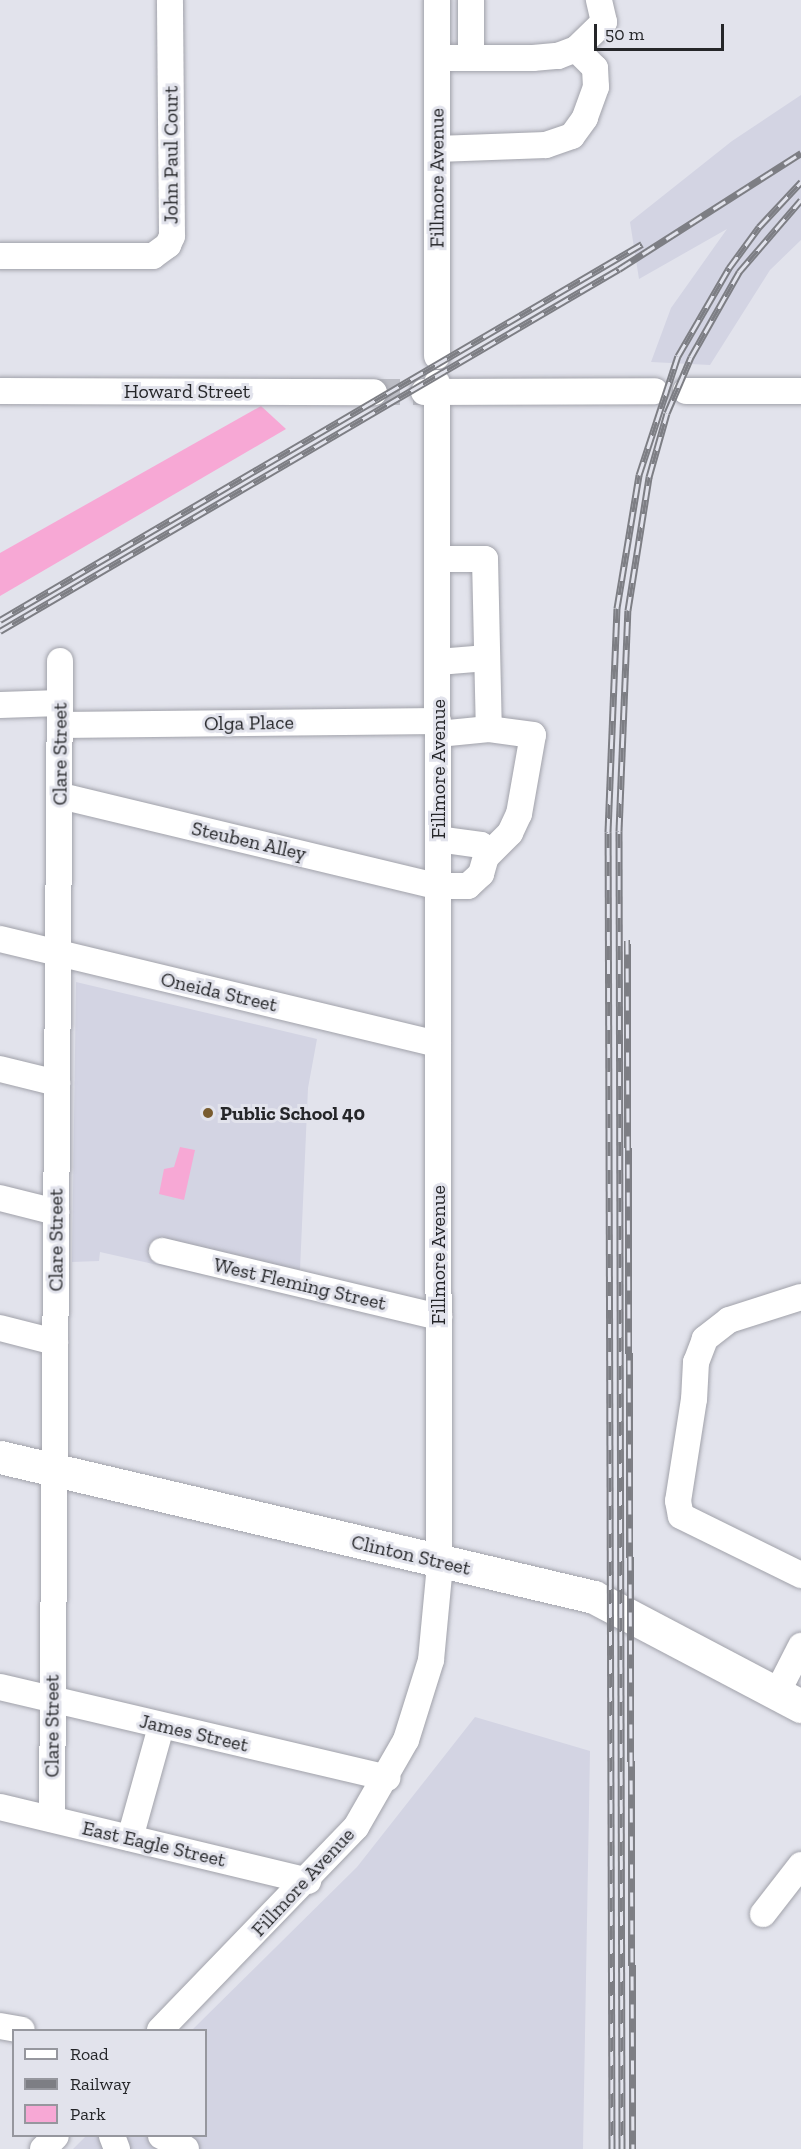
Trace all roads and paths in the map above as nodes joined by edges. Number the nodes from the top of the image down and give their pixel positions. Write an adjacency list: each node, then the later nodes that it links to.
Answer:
1 (170, 0): 9 (street, John Paul Court)
2 (437, 0): 6 (street, Fillmore Avenue)
3 (471, 0): 7 (street)
4 (599, 0): 5 (street)
5 (576, 49): 7 (street); 8 (street)
6 (437, 58): 7 (street); 8 (street, Fillmore Avenue)
7 (471, 58)
8 (437, 149): 10 (street, Fillmore Avenue)
9 (0, 256)
10 (437, 357)
11 (0, 391): 15 (street, Howard Street)
12 (655, 391): 16 (street, Fillmore Avenue)
13 (686, 391): 14 (street)
14 (801, 391)
15 (374, 392)
16 (438, 559): 17 (street); 19 (street, Fillmore Avenue)
17 (487, 658): 19 (street); 23 (street)
18 (60, 661): 21 (street, Clare Street)
19 (438, 662): 22 (street, Fillmore Avenue)
20 (0, 705): 21 (street, Olga Place)
21 (60, 714): 22 (street, Olga Place); 24 (street, Clare Street)
22 (438, 728): 23 (street, Olga Place); 25 (street, Fillmore Avenue)
23 (489, 729): 26 (street, Olga Place)
24 (61, 796): 27 (street, Steuben Alley); 29 (street, Clare Street)
25 (438, 839): 26 (street); 27 (street, Fillmore Avenue)
26 (486, 857): 27 (street, Steuben Alley)
27 (437, 885): 30 (street, Fillmore Avenue)
28 (0, 939): 29 (street, Oneida Street)
29 (58, 953): 30 (street, Oneida Street); 32 (street, Clare Street)
30 (438, 1044): 37 (street, Fillmore Avenue)
31 (0, 1069): 32 (street)
32 (57, 1083): 34 (street, Clare Street)
33 (0, 1198): 34 (street)
34 (56, 1212): 39 (street, Clare Street)
35 (162, 1251): 37 (street, West Fleming Street)
36 (801, 1297): 43 (street)
37 (438, 1317): 42 (street, Fillmore Avenue)
38 (0, 1328): 39 (street)
39 (55, 1341): 41 (street, Clare Street)
40 (0, 1457): 41 (main road, Clinton Street)
41 (54, 1470): 42 (main road, Clinton Street); 46 (street, Clare Street)
42 (439, 1562): 47 (main road, Clinton Street); 49 (street, Fillmore Avenue)
43 (801, 1575)
44 (801, 1646): 47 (street)
45 (0, 1687): 46 (street, James Street)
46 (53, 1700): 49 (street, James Street); 51 (street, Clare Street)
47 (789, 1700)
48 (158, 1738): 52 (street)
49 (387, 1778): 54 (street, Fillmore Avenue)
50 (0, 1807): 51 (street, East Eagle Street)
51 (52, 1819): 52 (street, East Eagle Street)
52 (130, 1838): 54 (street, East Eagle Street)
53 (801, 1865): 55 (street)
54 (308, 1881): 56 (street, Fillmore Avenue)
55 (763, 1914)
56 (162, 2029)
57 (55, 2137): 59 (street)
58 (163, 2137): 60 (street)
59 (43, 2149)
60 (186, 2149)

